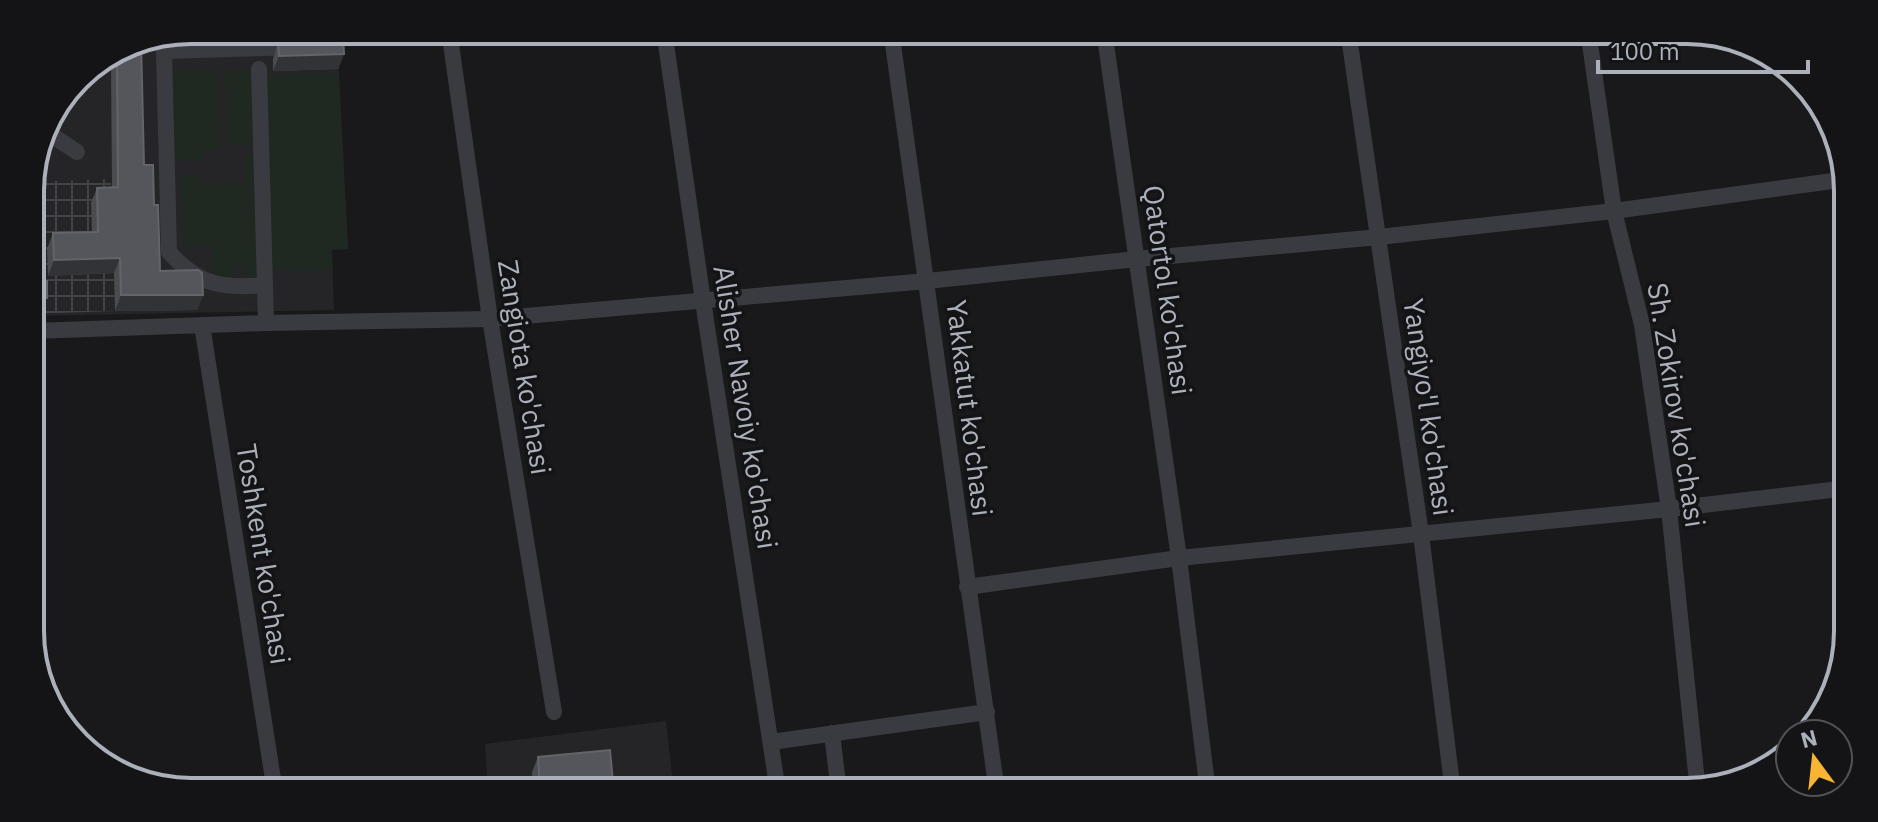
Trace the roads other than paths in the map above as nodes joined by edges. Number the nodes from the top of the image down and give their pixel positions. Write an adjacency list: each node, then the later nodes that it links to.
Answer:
1 (451, 44): 18 (street, Zangiota ko'chasi)
2 (666, 44): 17 (street, Alisher Navoiy ko'chasi)
3 (893, 44): 15 (street, Yakkatut ko'chasi)
4 (1106, 44): 14 (street, Qatortol ko'chasi)
5 (1350, 44): 13 (street, Yangiyo'l ko'chasi)
6 (1590, 44): 12 (street, Sh. Zokirov ko'chasi)
7 (304, 47): 16 (street)
8 (259, 69): 16 (street)
9 (55, 137): 10 (street)
10 (77, 152)
11 (1833, 181): 12 (street)
12 (1614, 211): 13 (street); 23 (street, Sh. Zokirov ko'chasi)
13 (1379, 237): 14 (street); 24 (street, Yangiyo'l ko'chasi)
14 (1137, 259): 15 (street); 25 (street, Qatortol ko'chasi)
15 (927, 281): 17 (street); 26 (street, Yakkatut ko'chasi)
16 (265, 285): 19 (street)
17 (703, 301): 18 (street); 30 (street, Alisher Navoiy ko'chasi)
18 (490, 319): 19 (street); 27 (street, Zangiota ko'chasi)
19 (266, 323): 20 (street)
20 (202, 325): 21 (street); 31 (street, Toshkent ko'chasi)
21 (44, 331)
22 (1834, 490): 23 (street)
23 (1669, 509): 24 (street); 37 (street, Sh. Zokirov ko'chasi)
24 (1421, 534): 25 (street); 36 (street, Yangiyo'l ko'chasi)
25 (1179, 558): 26 (street); 35 (street, Qatortol ko'chasi)
26 (967, 587): 28 (street, Yakkatut ko'chasi)
27 (554, 712)
28 (987, 712): 29 (street); 34 (street, Yakkatut ko'chasi)
29 (832, 733): 30 (street); 33 (street)
30 (771, 742): 32 (street, Alisher Navoiy ko'chasi)
31 (273, 778)
32 (776, 778)
33 (837, 778)
34 (995, 778)
35 (1206, 778)
36 (1451, 778)
37 (1697, 778)

